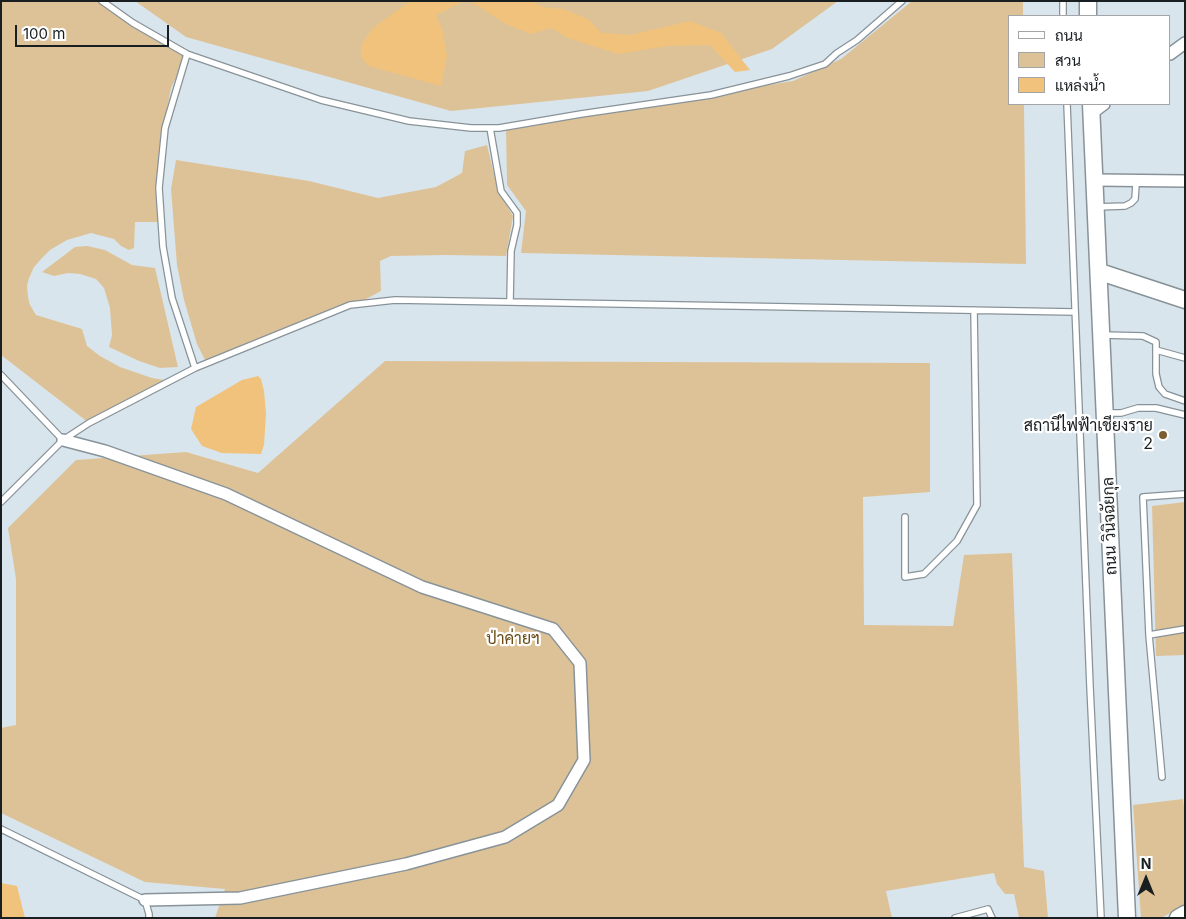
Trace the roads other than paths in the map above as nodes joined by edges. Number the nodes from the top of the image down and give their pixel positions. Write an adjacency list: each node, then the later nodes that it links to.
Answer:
1 (102, 1): 9 (lane)
2 (902, 1): 12 (lane)
3 (1062, 1): 5 (lane)
4 (1088, 1): 6 (street)
5 (1063, 15)
6 (1088, 15)
7 (1185, 43): 8 (street)
8 (1171, 53)
9 (187, 54): 12 (lane); 25 (lane)
10 (1067, 105): 21 (lane)
11 (1096, 107): 13 (street, ถนน วินิจฉัยกุล)
12 (490, 128): 19 (lane)
13 (1096, 180): 14 (street); 16 (street, ถนน วินิจฉัยกุล)
14 (1185, 181)
15 (1136, 184): 16 (lane)
16 (1096, 207): 17 (street, ถนน วินิจฉัยกุล)
17 (1100, 272): 18 (street); 22 (street, ถนน วินิจฉัยกุล)
18 (1185, 300)
19 (510, 302): 20 (lane); 25 (lane)
20 (974, 310): 21 (lane); 33 (lane)
21 (1075, 312): 43 (lane)
22 (1102, 335): 23 (lane); 28 (street, ถนน วินิจฉัยกุล)
23 (1156, 350): 24 (lane); 27 (lane)
24 (1185, 358)
25 (195, 368): 30 (lane)
26 (1, 375): 30 (lane)
27 (1185, 401)
28 (1106, 413): 29 (lane); 44 (street, ถนน วินิจฉัยกุล)
29 (1185, 415)
30 (63, 440): 32 (lane); 38 (street)
31 (1185, 494): 35 (lane)
32 (1, 502)
33 (905, 517)
34 (1185, 630): 35 (lane)
35 (1149, 635): 36 (lane)
36 (1162, 777)
37 (1, 829): 38 (lane)
38 (145, 900): 40 (lane)
39 (1185, 914): 45 (street)
40 (148, 918)
41 (955, 918): 42 (lane)
42 (992, 918)
43 (1101, 918)
44 (1127, 918)
45 (1178, 918)

